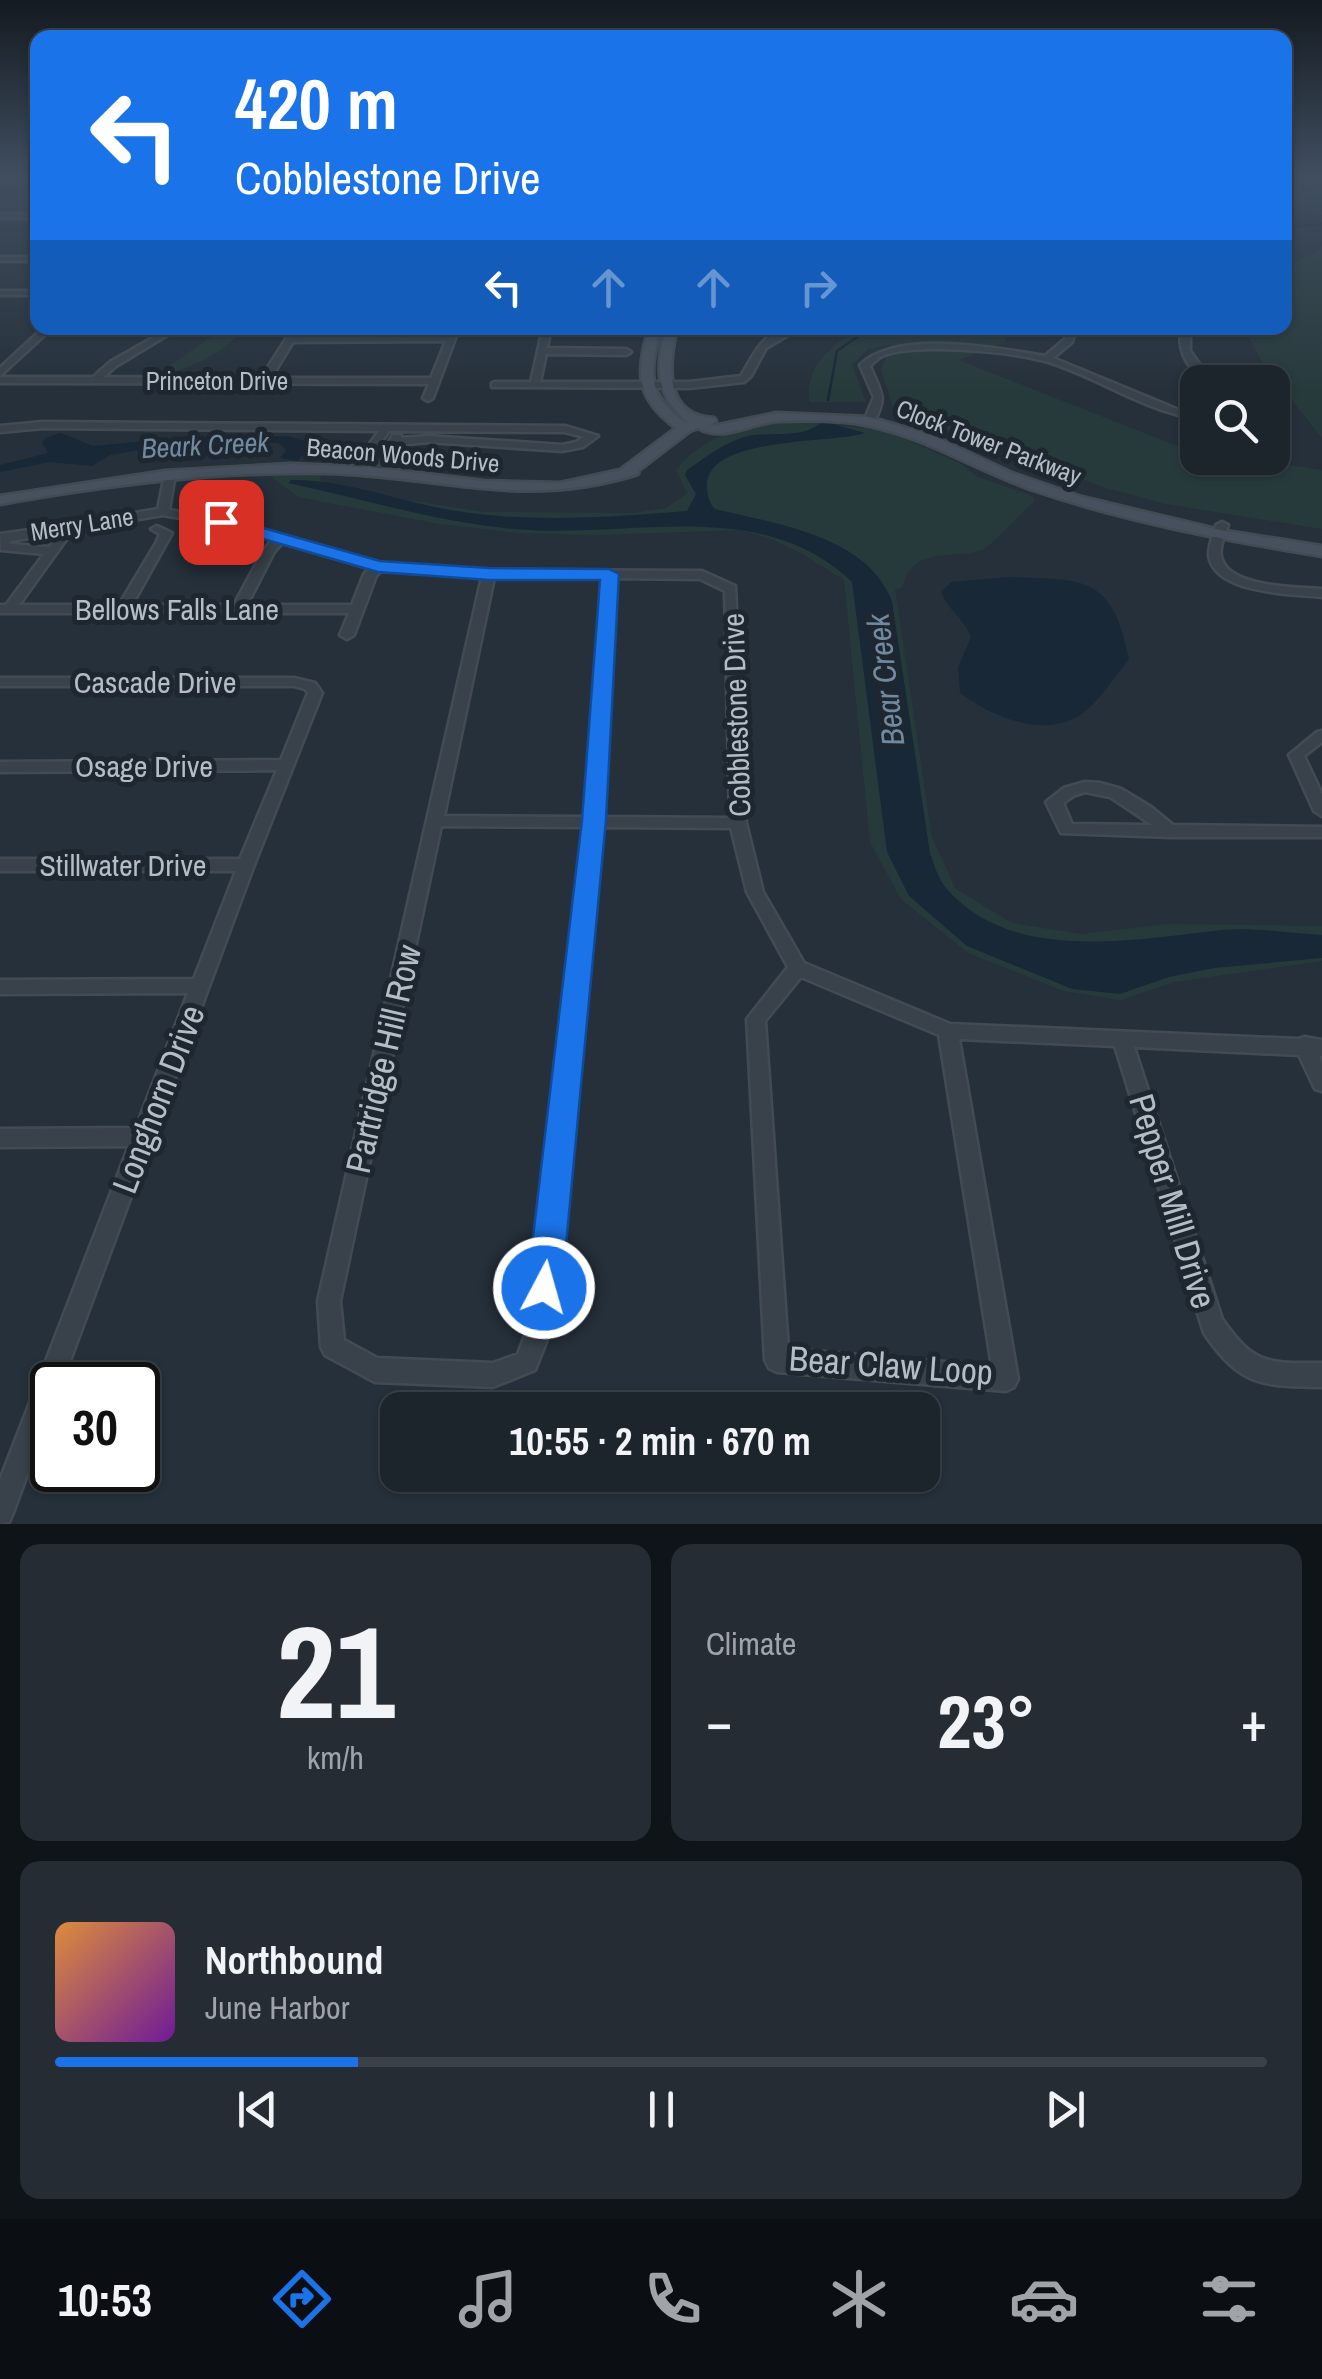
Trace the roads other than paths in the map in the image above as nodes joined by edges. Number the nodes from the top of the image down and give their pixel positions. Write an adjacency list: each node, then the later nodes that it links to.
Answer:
1 (0, 259): 2 (street)
2 (30, 259)
3 (30, 293): 4 (street)
4 (0, 294)
5 (40, 335): 21 (street)
6 (163, 335): 24 (street)
7 (293, 335): 16 (street)
8 (406, 335): 16 (street)
9 (451, 335): 23 (street)
10 (546, 335): 17 (street)
11 (653, 335): 27 (street)
12 (671, 335): 28 (street)
13 (784, 335): 28 (street)
14 (1070, 335): 19 (street)
15 (1183, 335): 20 (street)
16 (290, 340): 22 (street)
17 (543, 351): 18 (street); 26 (street)
18 (626, 352)
19 (1047, 359): 30 (street); 31 (street)
20 (1193, 365)
21 (0, 376): 24 (street, Princeton Drive)
22 (264, 381): 23 (street, Princeton Drive); 24 (street, Princeton Drive)
23 (434, 381): 29 (street)
24 (93, 382)
25 (495, 384): 26 (street)
26 (535, 385): 27 (street)
27 (647, 385): 28 (street); 35 (street)
28 (664, 385): 35 (street)
29 (428, 398)
30 (1180, 413)
31 (871, 417): 35 (street, Clock Tower Parkway); 44 (street, Clock Tower Parkway)
32 (0, 429): 33 (street)
33 (386, 429): 34 (street); 37 (street)
34 (402, 429): 36 (street); 36 (street)
35 (699, 430): 38 (street, Beacon Woods Drive)
36 (394, 442): 38 (street)
37 (356, 470): 38 (street, Beacon Woods Drive); 39 (street, Beacon Woods Drive)
38 (375, 471)
39 (170, 474): 40 (street, Beacon Woods Drive); 41 (street)
40 (0, 500)
41 (164, 512): 42 (street, Merry Lane); 46 (street, Cobblestone Drive)
42 (72, 524): 45 (street, Merry Lane); 48 (street)
43 (157, 529): 56 (street)
44 (1221, 530): 47 (street, Clock Tower Parkway); 49 (street, Clock Tower Parkway); 53 (street)
45 (2, 538): 48 (street)
46 (279, 540): 50 (street, Cobblestone Drive); 54 (street)
47 (1322, 540)
48 (51, 551): 55 (street)
49 (1322, 551)
50 (378, 567): 51 (street, Cobblestone Drive); 57 (street)
51 (489, 574): 52 (street, Cobblestone Drive); 66 (street, Partridge Hill Row)
52 (609, 574): 65 (street); 67 (street, Cobblestone Drive)
53 (1322, 593)
54 (239, 608): 56 (street, Bellows Falls Lane); 57 (street, Bellows Falls Lane)
55 (5, 609): 56 (street, Bellows Falls Lane)
56 (123, 609)
57 (354, 609): 58 (street)
58 (346, 635)
59 (0, 682): 60 (street, Cascade Drive)
60 (310, 686): 62 (street, Longhorn Drive)
61 (1322, 735): 64 (street)
62 (288, 765): 63 (street, Osage Drive); 71 (street, Longhorn Drive)
63 (0, 767)
64 (1322, 811)
65 (594, 820): 66 (street); 66 (street, Partridge Hill Row); 67 (street)
66 (437, 821)
67 (738, 823): 72 (street, Cobblestone Drive)
68 (1171, 832): 68 (street); 69 (street)
69 (1322, 832)
70 (0, 865): 71 (street, Stillwater Drive)
71 (246, 865): 73 (street, Longhorn Drive)
72 (798, 968): 75 (street); 75 (street, Bear Claw Loop)
73 (200, 986): 74 (street); 79 (street, Longhorn Drive)
74 (0, 987)
75 (948, 1032): 76 (street)
76 (1124, 1042): 77 (street); 81 (street, Pepper Mill Drive)
77 (1313, 1047): 78 (street)
78 (1322, 1083)
79 (142, 1137): 80 (street); 82 (street, Longhorn Drive)
80 (0, 1138)
81 (1322, 1375)
82 (0, 1513)

